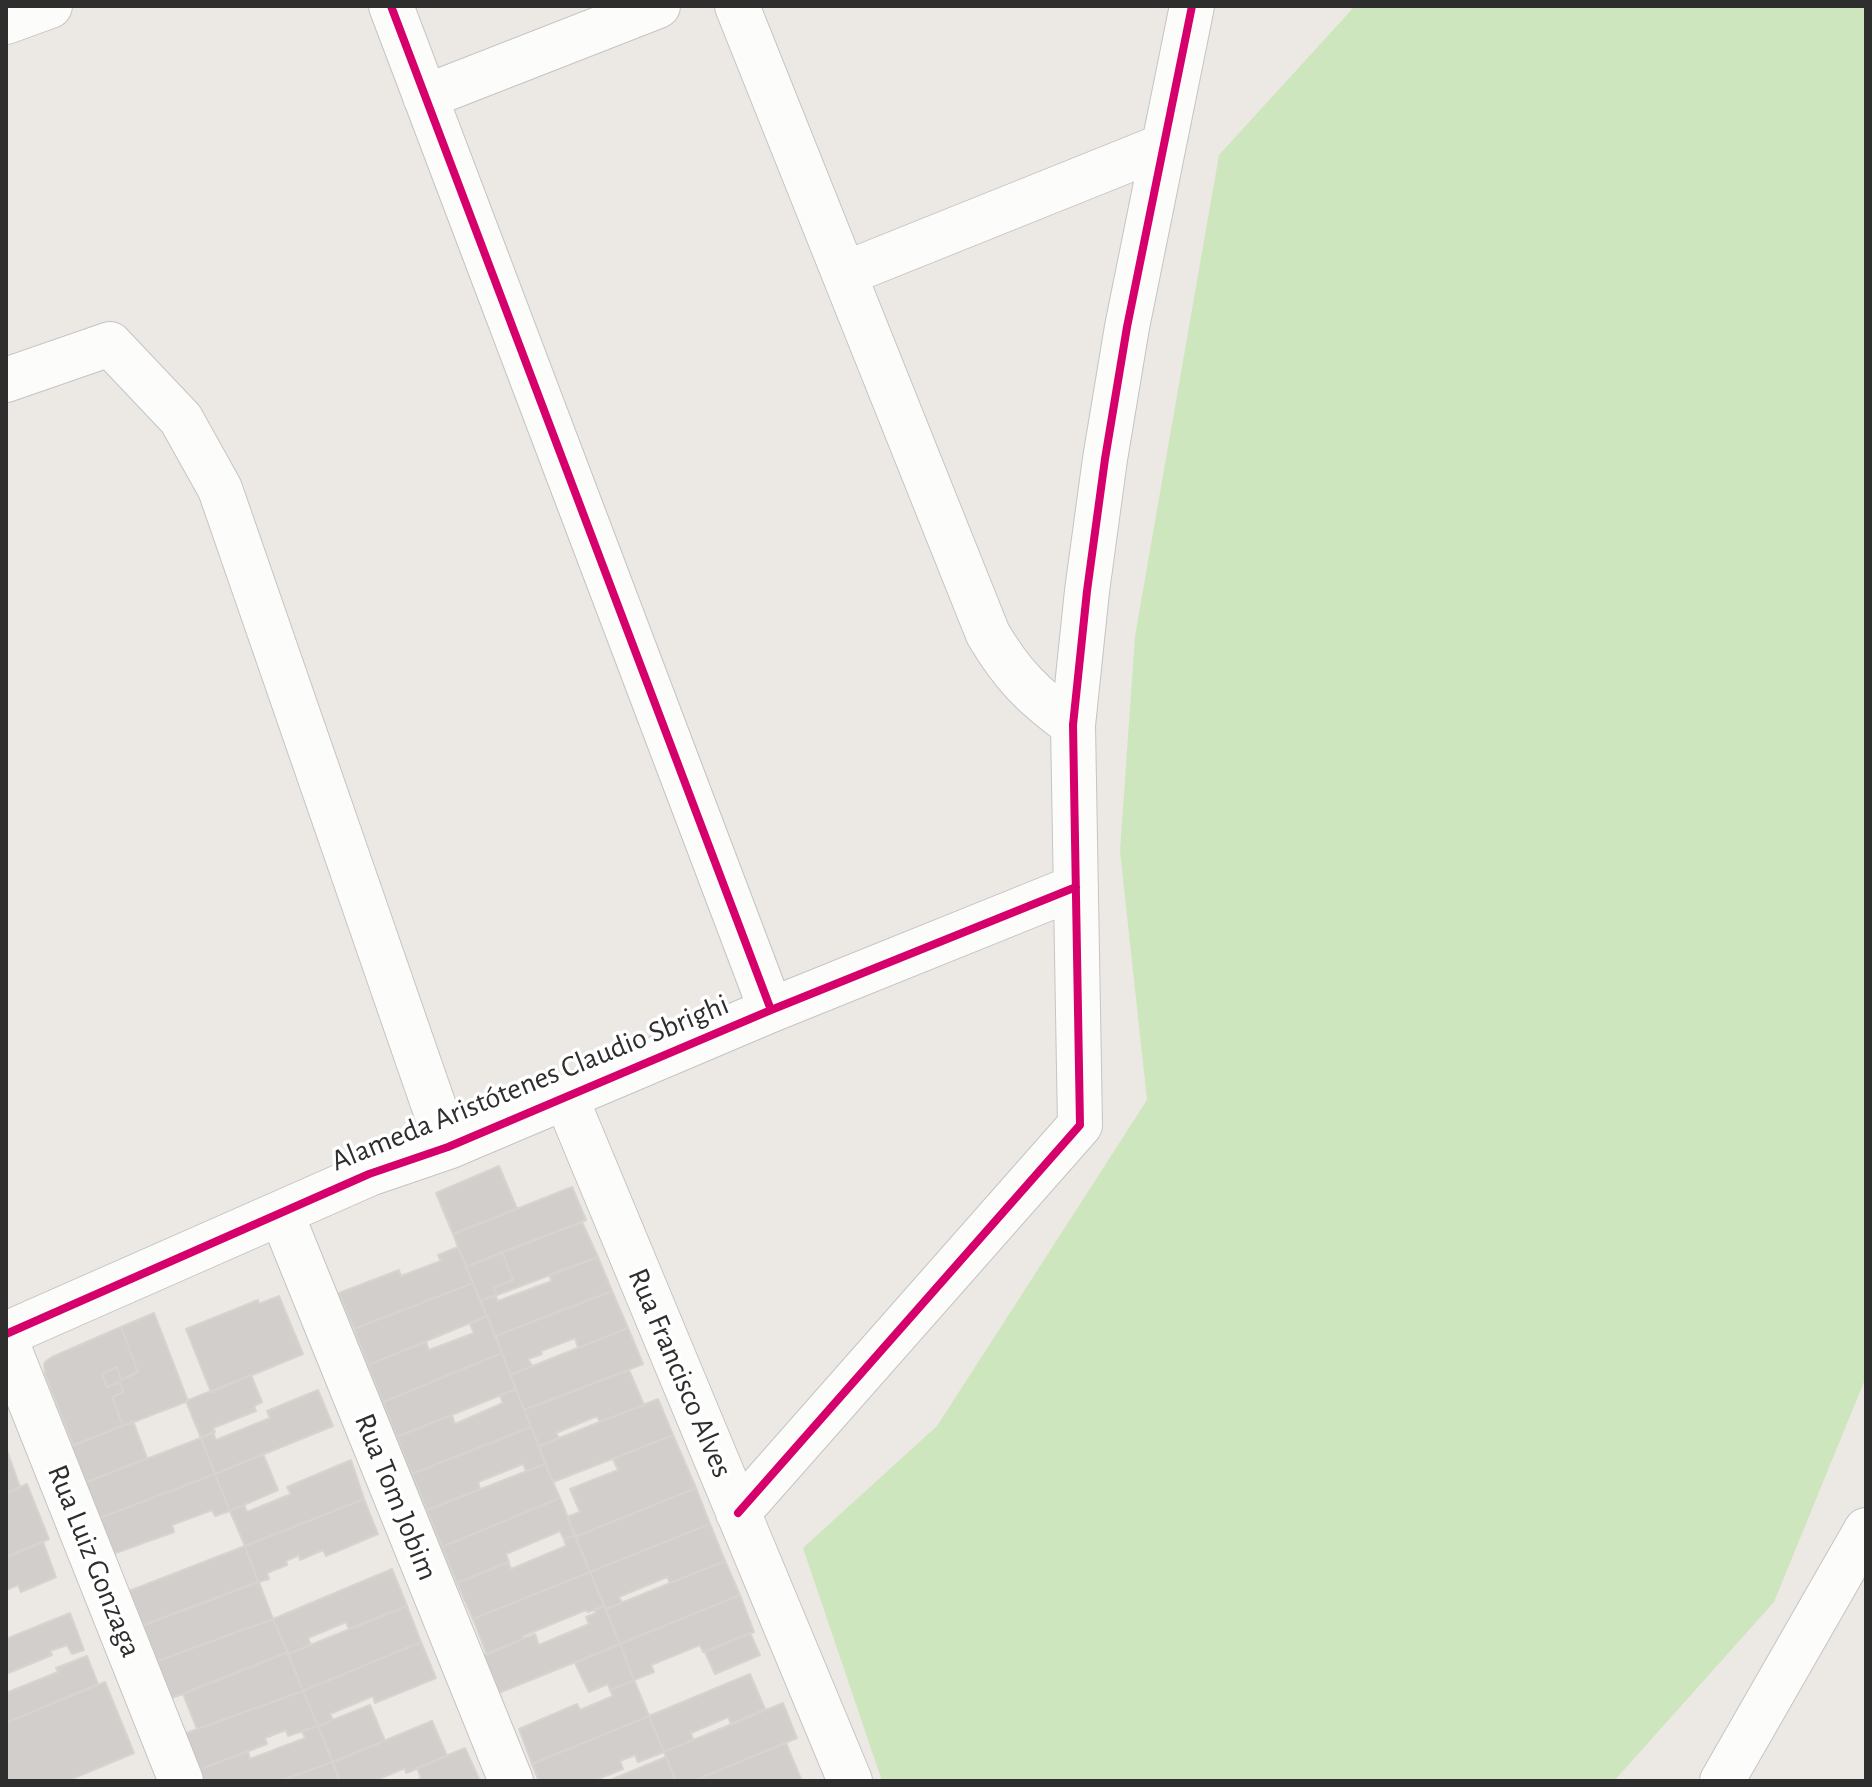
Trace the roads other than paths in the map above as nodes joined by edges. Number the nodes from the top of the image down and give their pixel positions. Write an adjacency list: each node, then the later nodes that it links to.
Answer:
1 (50, 6): 6 (street)
2 (391, 6): 7 (street)
3 (658, 6): 7 (street)
4 (737, 6): 9 (street)
5 (1192, 6): 8 (street)
6 (6, 22)
7 (425, 97): 13 (street)
8 (1163, 146): 9 (street); 11 (street)
9 (844, 274): 11 (street)
10 (6, 380): 15 (street)
11 (1073, 725): 12 (street)
12 (1076, 887): 13 (street, Alameda Aristótenes Claudio Sbrighi); 19 (street)
13 (771, 1010): 14 (street, Alameda Aristótenes Claudio Sbrighi)
14 (566, 1098): 15 (street, Alameda Aristótenes Claudio Sbrighi); 19 (street, Rua Francisco Alves)
15 (448, 1147): 16 (street, Alameda Aristótenes Claudio Sbrighi)
16 (281, 1213): 17 (street, Alameda Aristótenes Claudio Sbrighi); 22 (street, Rua Tom Jobim)
17 (6, 1334)
18 (6, 1341): 21 (street, Rua Luiz Gonzaga)
19 (738, 1513): 23 (street, Rua Francisco Alves)
20 (1866, 1530): 24 (street)
21 (181, 1781)
22 (511, 1781)
23 (850, 1781)
24 (1722, 1781)

